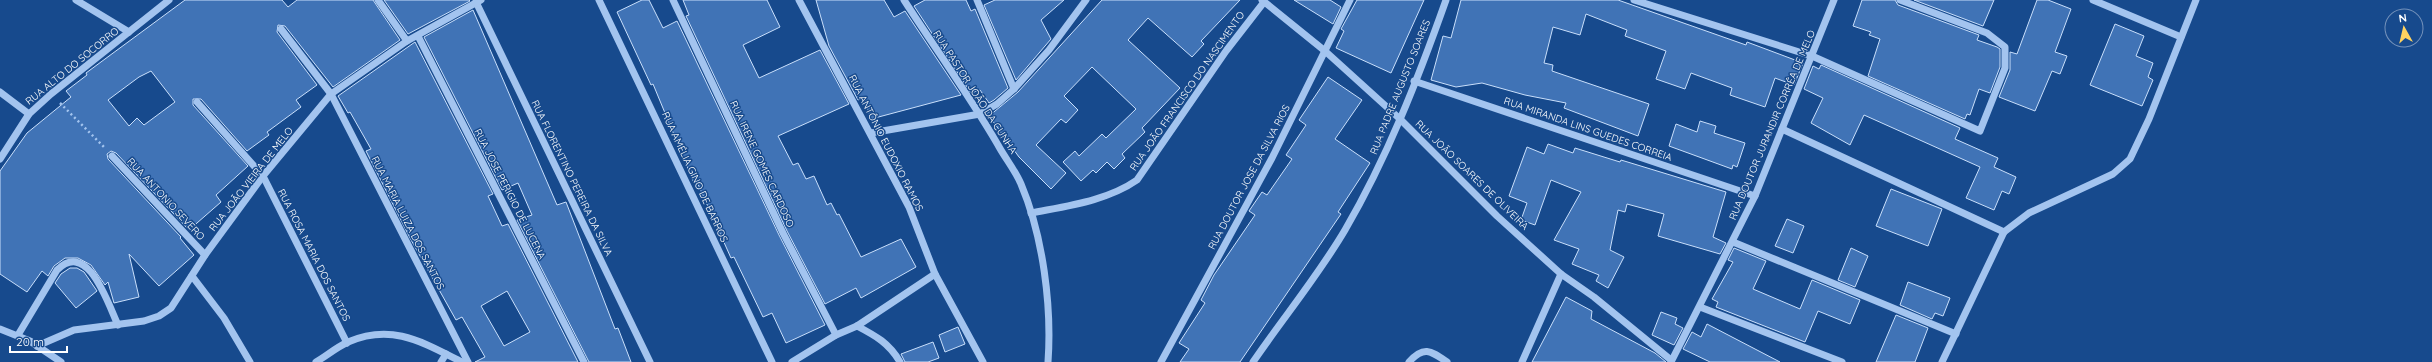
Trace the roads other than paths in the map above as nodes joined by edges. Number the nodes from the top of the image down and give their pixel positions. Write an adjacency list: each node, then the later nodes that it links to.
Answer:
1 (76, 0): 20 (street)
2 (169, 0): 20 (street, RUA ALTO DO SOCORRO)
3 (378, 0): 23 (street)
4 (600, 0): 66 (street, RUA AMÉLIA GINO DE BARROS)
5 (673, 0): 53 (street, RUA IRENE GOMES CARDOSO)
6 (798, 0): 35 (street, RUA ANTÔNIO EUDOXIO RAMOS)
7 (904, 0): 32 (street, RUA PASTOR JOÃO DA CUNHA)
8 (977, 0): 27 (street)
9 (1086, 0): 27 (street)
10 (1350, 0): 24 (street, RUA DOUTOR JOSE DA SILVA RIOS)
11 (1446, 0): 26 (street, RUA PADRE AUGUSTO SOARES)
12 (1634, 0): 25 (street)
13 (1834, 0): 25 (street, RUA DOUTOR JURANDIR CORRÊA DE MELO)
14 (1900, 0): 25 (street)
15 (2093, 0): 22 (street)
16 (2196, 0): 22 (street)
17 (479, 1): 21 (street, RUA JOÃO VIEIRA DE MELO); 65 (street, RUA FLORENTINO PEREIRA DA SILVA)
18 (1263, 1): 24 (street, RUA JOÃO SOARES DE OLIVEIRA); 40 (street, RUA JOÃO FRANCISCO DO NASCIMENTO)
19 (281, 29): 29 (street, RUA MARIA LUIZA DOS SANTOS)
20 (129, 32): 31 (street, RUA ALTO DO SOCORRO)
21 (418, 36): 23 (street, RUA JOÃO VIEIRA DE MELO); 64 (street, RUA JOSE PERIGIO DE LUCENA)
22 (2181, 37): 41 (street)
23 (407, 42): 29 (street, RUA JOÃO VIEIRA DE MELO)
24 (1325, 51): 33 (street, RUA JOÃO SOARES DE OLIVEIRA); 71 (street, RUA DOUTOR JOSE DA SILVA RIOS)
25 (1812, 56): 34 (street, RUA DOUTOR JURANDIR CORRÊA DE MELO)
26 (1414, 81): 33 (street, RUA PADRE AUGUSTO SOARES); 39 (street, RUA MIRANDA LINS GUEDES CORREIA)
27 (1014, 89): 32 (street)
28 (0, 92): 31 (street)
29 (331, 94): 38 (street, RUA JOÃO VIEIRA DE MELO); 63 (street, RUA MARIA LUIZA DOS SANTOS)
30 (197, 102): 38 (street, RUA ROSA MARIA DOS SANTOS)
31 (29, 114): 37 (street, RUA ALTO DO SOCORRO)
32 (980, 114): 35 (street); 40 (street, RUA PASTOR JOÃO DA CUNHA)
33 (1400, 119): 45 (street, RUA JOÃO SOARES DE OLIVEIRA); 72 (street, RUA PADRE AUGUSTO SOARES)
34 (1782, 129): 39 (street, RUA DOUTOR JURANDIR CORRÊA DE MELO); 41 (street)
35 (871, 133): 44 (street, RUA ANTÔNIO EUDOXIO RAMOS)
36 (112, 156): 43 (street, RUA ANTONIO SEVERO)
37 (0, 159)
38 (263, 176): 43 (street, RUA JOÃO VIEIRA DE MELO); 54 (street, RUA ROSA MARIA DOS SANTOS)
39 (1755, 196): 42 (street, RUA DOUTOR JURANDIR CORRÊA DE MELO)
40 (1031, 213): 70 (street, RUA PASTOR JOÃO DA CUNHA)
41 (2004, 232): 51 (street)
42 (1733, 242): 47 (street, RUA DOUTOR JURANDIR CORRÊA DE MELO); 51 (street)
43 (205, 255): 46 (street, RUA JOÃO VIEIRA DE MELO)
44 (935, 274): 49 (street); 69 (street, RUA ANTÔNIO EUDOXIO RAMOS)
45 (1561, 274): 57 (street, RUA JOÃO SOARES DE OLIVEIRA); 75 (street)
46 (192, 276): 48 (street, RUA JOÃO VIEIRA DE MELO); 59 (street)
47 (1700, 307): 57 (street, RUA DOUTOR JURANDIR CORRÊA DE MELO); 76 (street)
48 (118, 325): 52 (street); 55 (street, RUA JOÃO VIEIRA DE MELO)
49 (857, 326): 53 (street); 68 (street)
50 (0, 329): 52 (street)
51 (1956, 334): 77 (street)
52 (18, 335): 55 (street)
53 (836, 335): 67 (street)
54 (347, 343): 56 (street); 60 (street)
55 (36, 346): 58 (street)
56 (446, 354): 61 (street); 62 (street)
57 (1671, 361)
58 (61, 362)
59 (250, 362)
60 (316, 362)
61 (440, 362)
62 (462, 362)
63 (468, 362)
64 (584, 362)
65 (650, 362)
66 (772, 362)
67 (792, 362)
68 (900, 362)
69 (982, 362)
70 (1048, 362)
71 (1161, 362)
72 (1253, 362)
73 (1409, 362): 74 (street)
74 (1447, 362)
75 (1522, 362)
76 (1842, 362)
77 (1942, 362)

